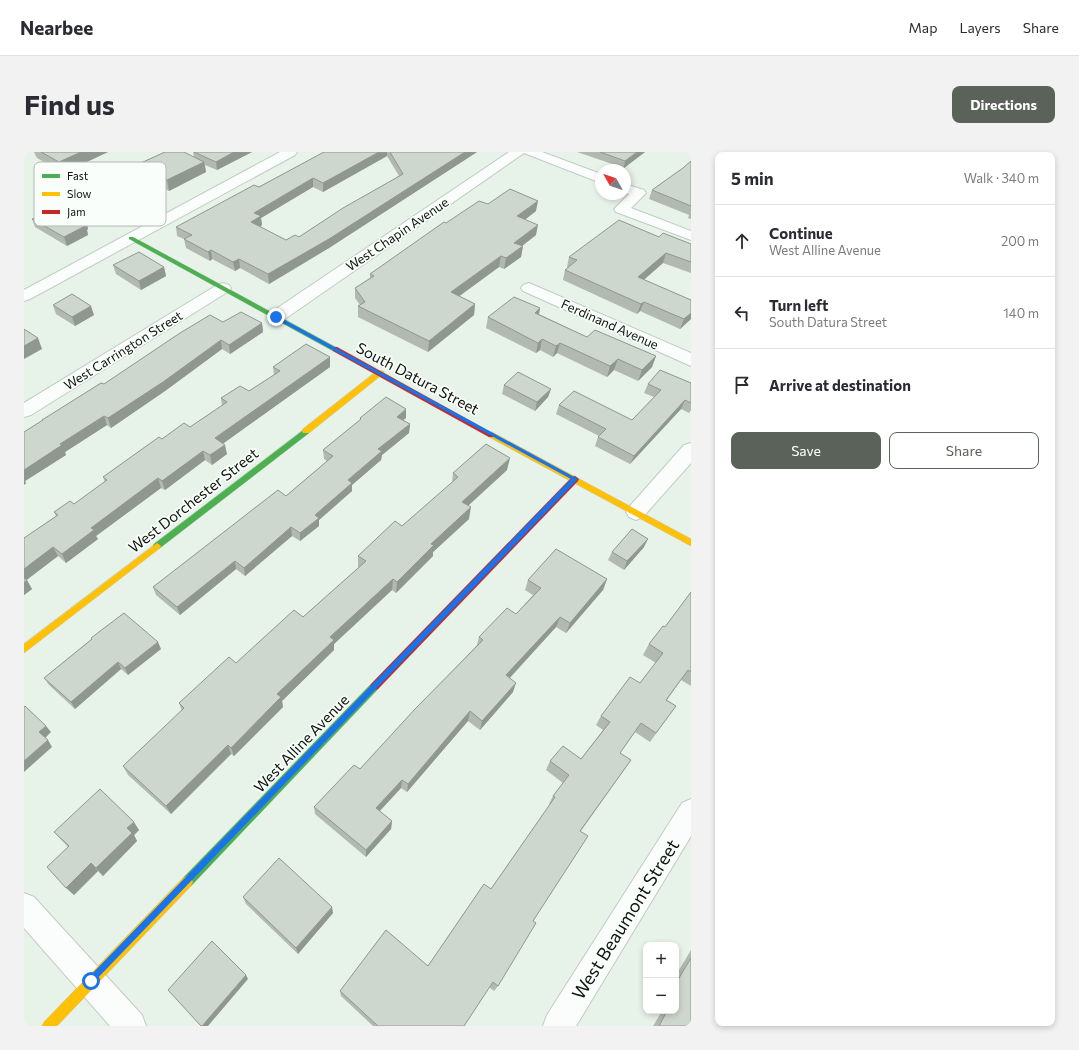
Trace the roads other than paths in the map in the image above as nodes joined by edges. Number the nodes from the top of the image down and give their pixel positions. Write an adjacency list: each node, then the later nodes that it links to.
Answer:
1 (290, 152): 6 (street)
2 (518, 152): 13 (street, West Chapin Avenue)
3 (530, 152): 4 (street)
4 (595, 177)
5 (631, 190): 8 (street)
6 (166, 219)
7 (153, 226): 9 (street)
8 (691, 236)
9 (131, 238): 10 (street, South Datura Street); 12 (street)
10 (223, 288): 13 (street, South Datura Street); 16 (street, West Carrington Street)
11 (529, 288): 14 (street, Ferdinand Avenue)
12 (24, 296)
13 (276, 317): 15 (street, South Datura Street)
14 (691, 360)
15 (380, 374): 18 (street, South Datura Street); 21 (street, West Dorchester Street)
16 (24, 411)
17 (691, 450): 19 (street)
18 (575, 479): 19 (street, South Datura Street); 24 (street, West Alline Avenue)
19 (636, 512): 20 (street, South Datura Street)
20 (691, 543)
21 (24, 649)
22 (691, 812): 27 (street, West Beaumont Street)
23 (24, 907): 24 (street)
24 (91, 981): 25 (street, West Alline Avenue); 26 (street)
25 (48, 1026)
26 (131, 1026)
27 (558, 1026)

